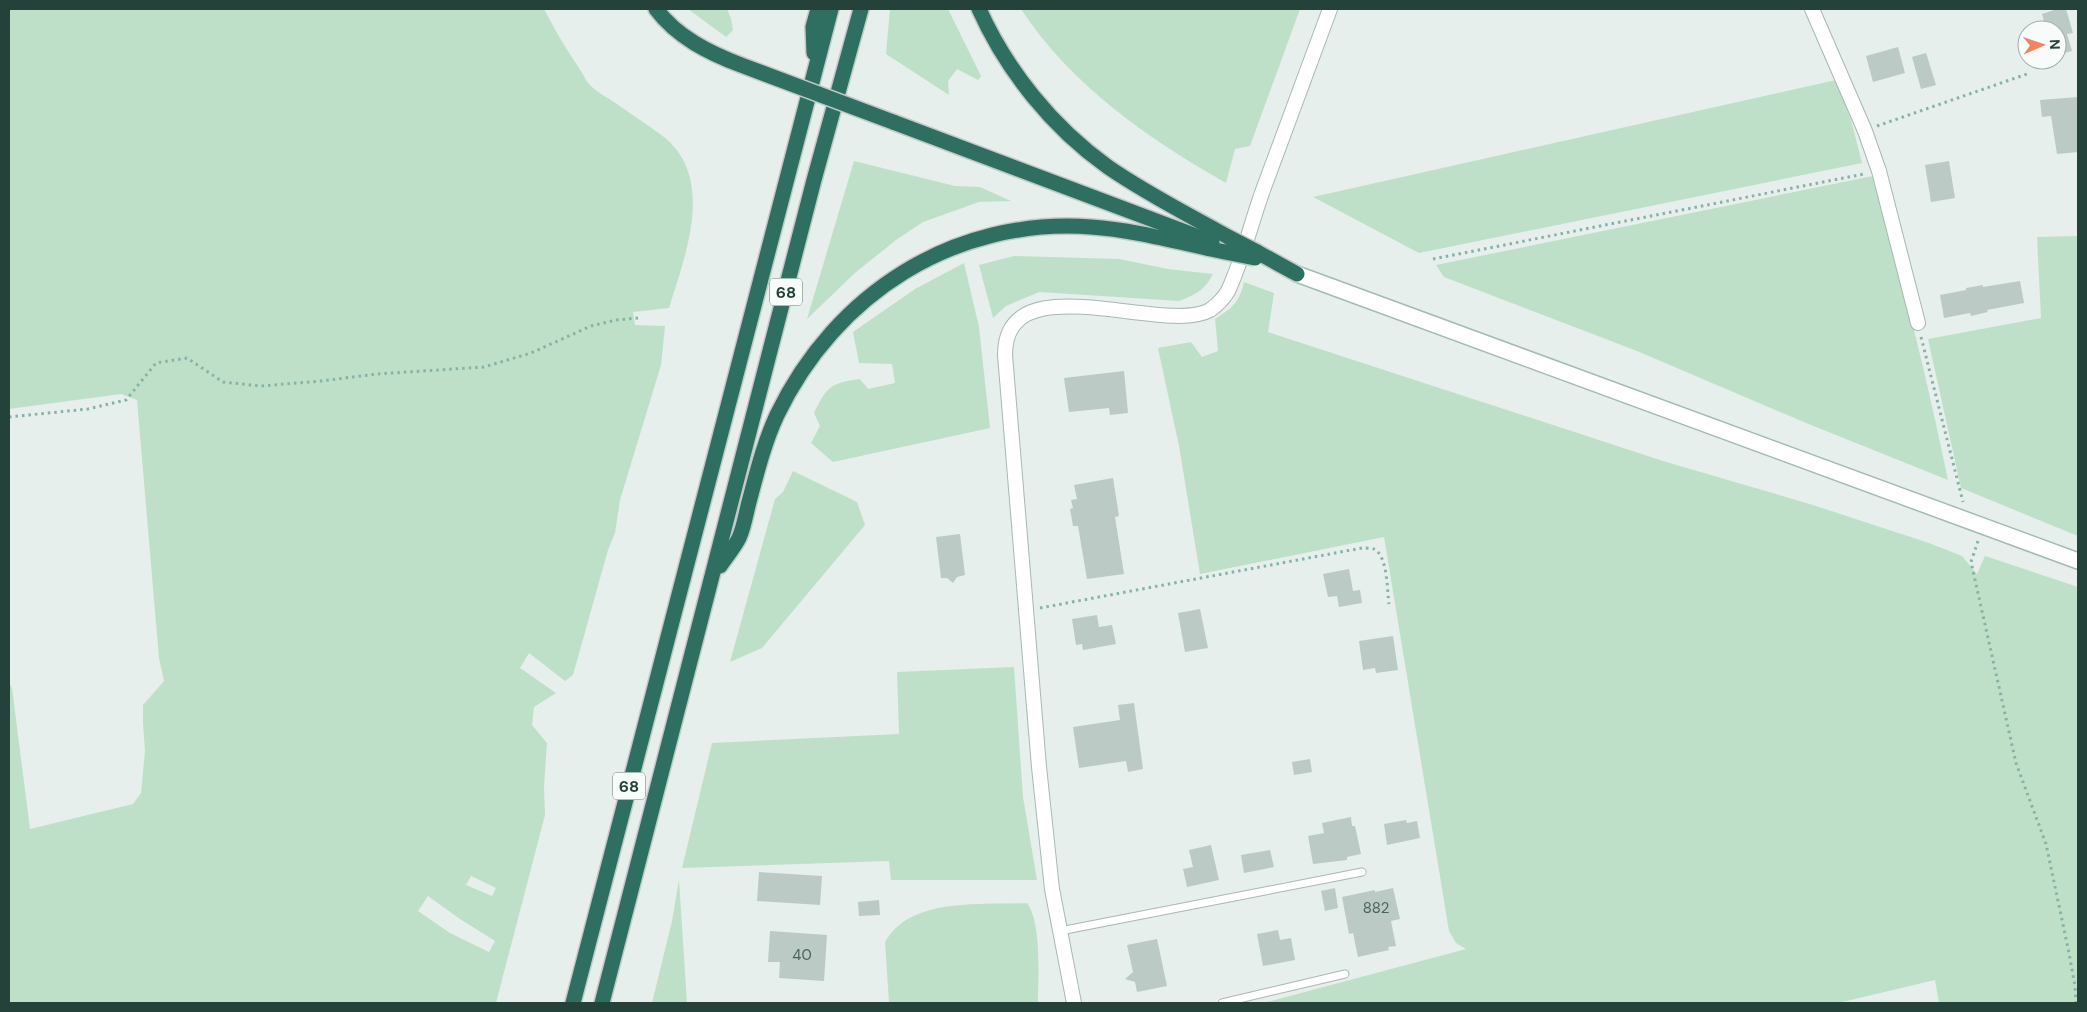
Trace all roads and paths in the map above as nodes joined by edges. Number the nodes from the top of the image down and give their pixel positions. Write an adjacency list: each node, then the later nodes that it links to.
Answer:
1 (656, 9): 12 (highway, bridge)
2 (818, 9): 9 (highway)
3 (831, 9): 9 (highway, 68)
4 (861, 9): 21 (highway, 68)
5 (979, 9): 12 (highway)
6 (1330, 9): 23 (street)
7 (1812, 9): 10 (street)
8 (2027, 74): 10 (path)
9 (814, 75): 27 (highway, 68)
10 (1865, 131): 11 (street)
11 (1879, 171): 13 (path); 16 (street)
12 (1227, 246): 14 (highway, bridge); 21 (highway)
13 (1432, 259)
14 (1297, 274): 18 (main road)
15 (638, 318): 17 (path)
16 (1918, 323): 18 (path)
17 (9, 417)
18 (1967, 520): 19 (main road)
19 (1984, 526): 20 (main road); 31 (path)
20 (2078, 561)
21 (713, 576): 28 (highway, 68)
22 (1389, 604): 23 (path)
23 (1026, 610): 25 (street)
24 (1362, 872): 25 (lane)
25 (1060, 931): 29 (street)
26 (1345, 974): 30 (lane)
27 (573, 1003)
28 (602, 1003)
29 (1074, 1003)
30 (1222, 1003)
31 (2076, 1003)

